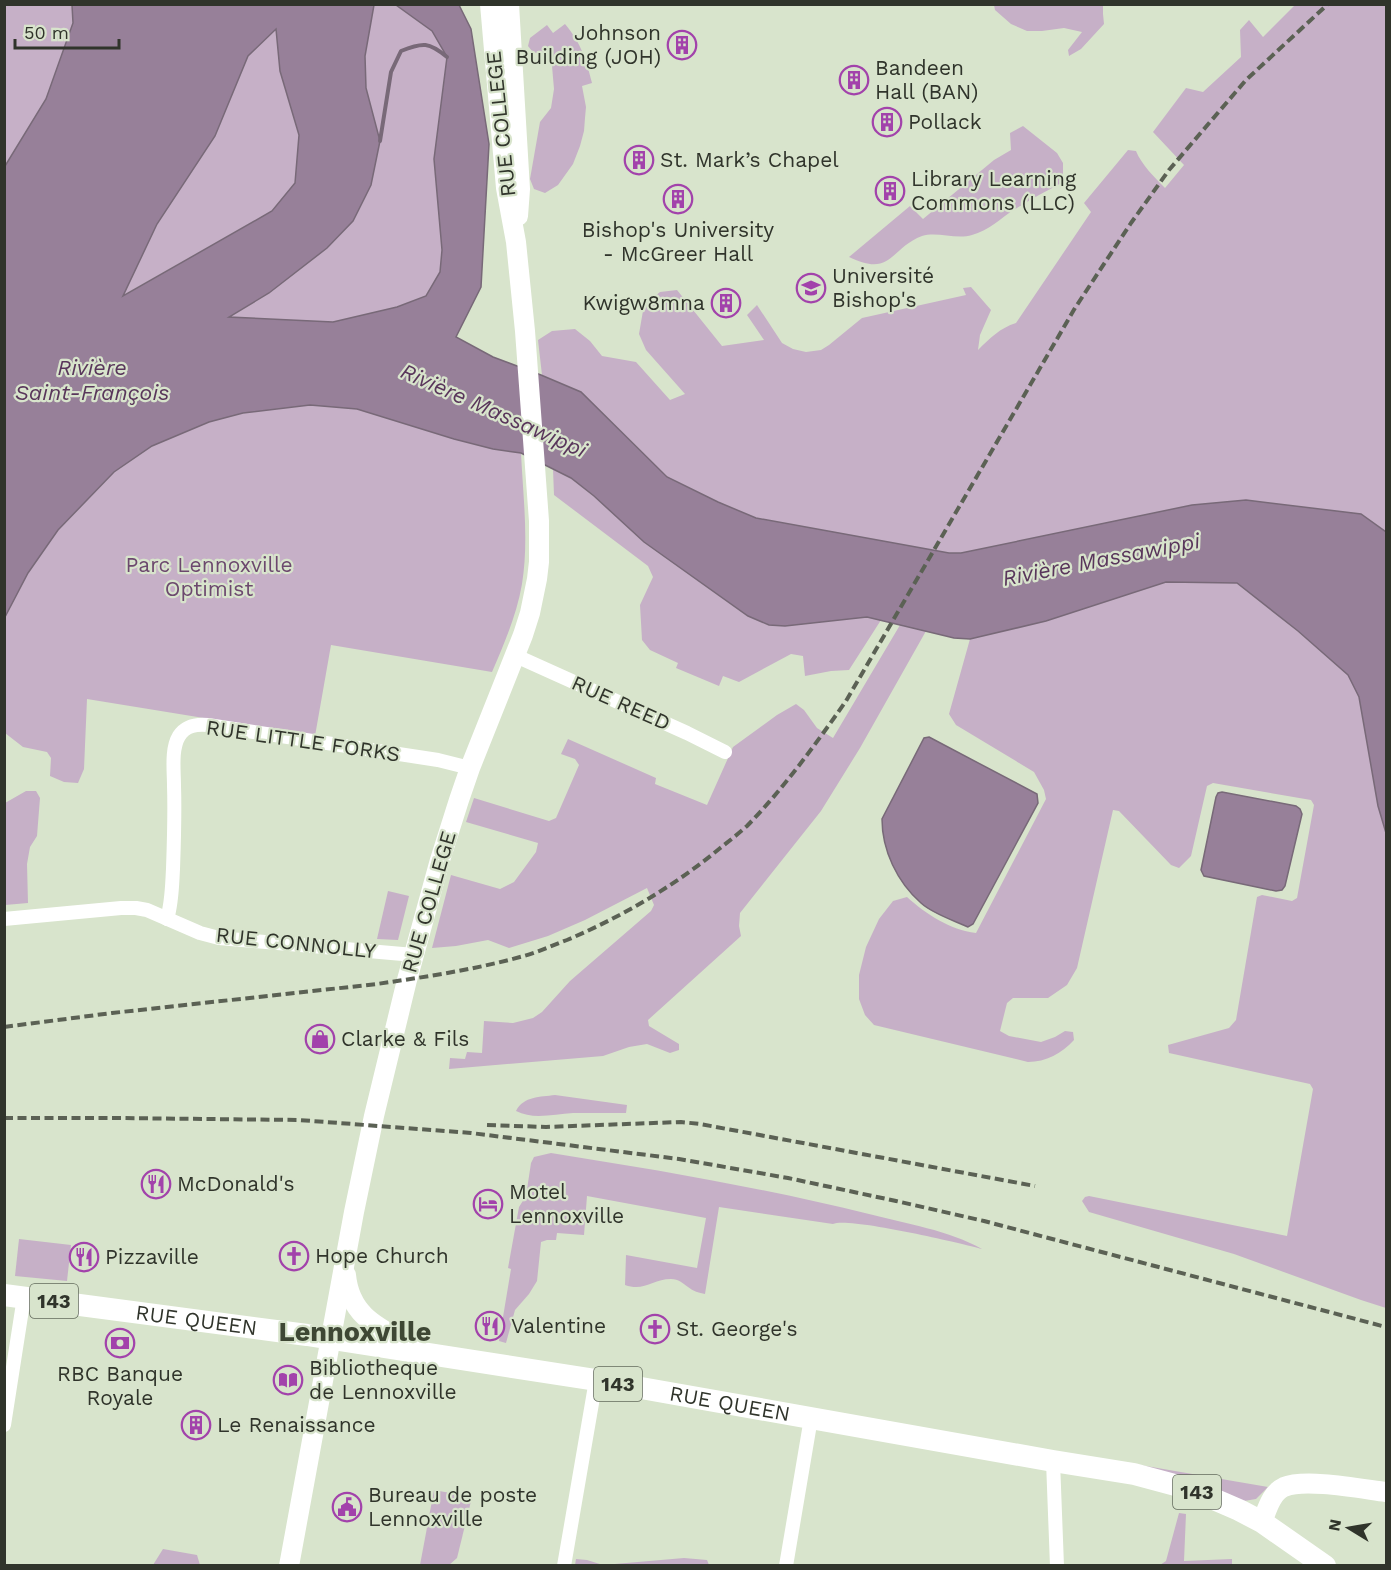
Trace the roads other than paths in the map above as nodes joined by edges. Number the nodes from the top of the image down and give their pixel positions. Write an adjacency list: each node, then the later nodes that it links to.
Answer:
1 (490, 4): 3 (main road, RUE COLLEGE)
2 (509, 4): 3 (main road, RUE COLLEGE)
3 (516, 242): 4 (main road, RUE COLLEGE)
4 (516, 656): 5 (street, RUE REED); 6 (main road, RUE COLLEGE)
5 (725, 752)
6 (470, 768): 8 (street, RUE LITTLE FORKS); 9 (main road, RUE COLLEGE)
7 (4, 919): 8 (street, RUE CONNOLLY)
8 (167, 919): 9 (street, RUE CONNOLLY)
9 (414, 955): 10 (main road, RUE COLLEGE)
10 (344, 1262): 12 (main road, RUE COLLEGE); 13 (main road)
11 (14, 1296): 12 (main road, RUE QUEEN / 143); 16 (street)
12 (332, 1339): 13 (main road, RUE QUEEN / 143); 20 (main road, RUE COLLEGE)
13 (424, 1353): 14 (main road, RUE QUEEN / 143)
14 (596, 1380): 15 (main road, RUE QUEEN / 143); 21 (street)
15 (811, 1418): 17 (main road, RUE QUEEN / 143); 22 (street)
16 (4, 1425)
17 (1053, 1461): 19 (main road, RUE QUEEN / 143); 23 (street)
18 (1386, 1492): 19 (main road)
19 (1262, 1522): 24 (main road, RUE QUEEN / 143)
20 (289, 1566)
21 (564, 1566)
22 (786, 1566)
23 (1058, 1566)
24 (1325, 1566)

